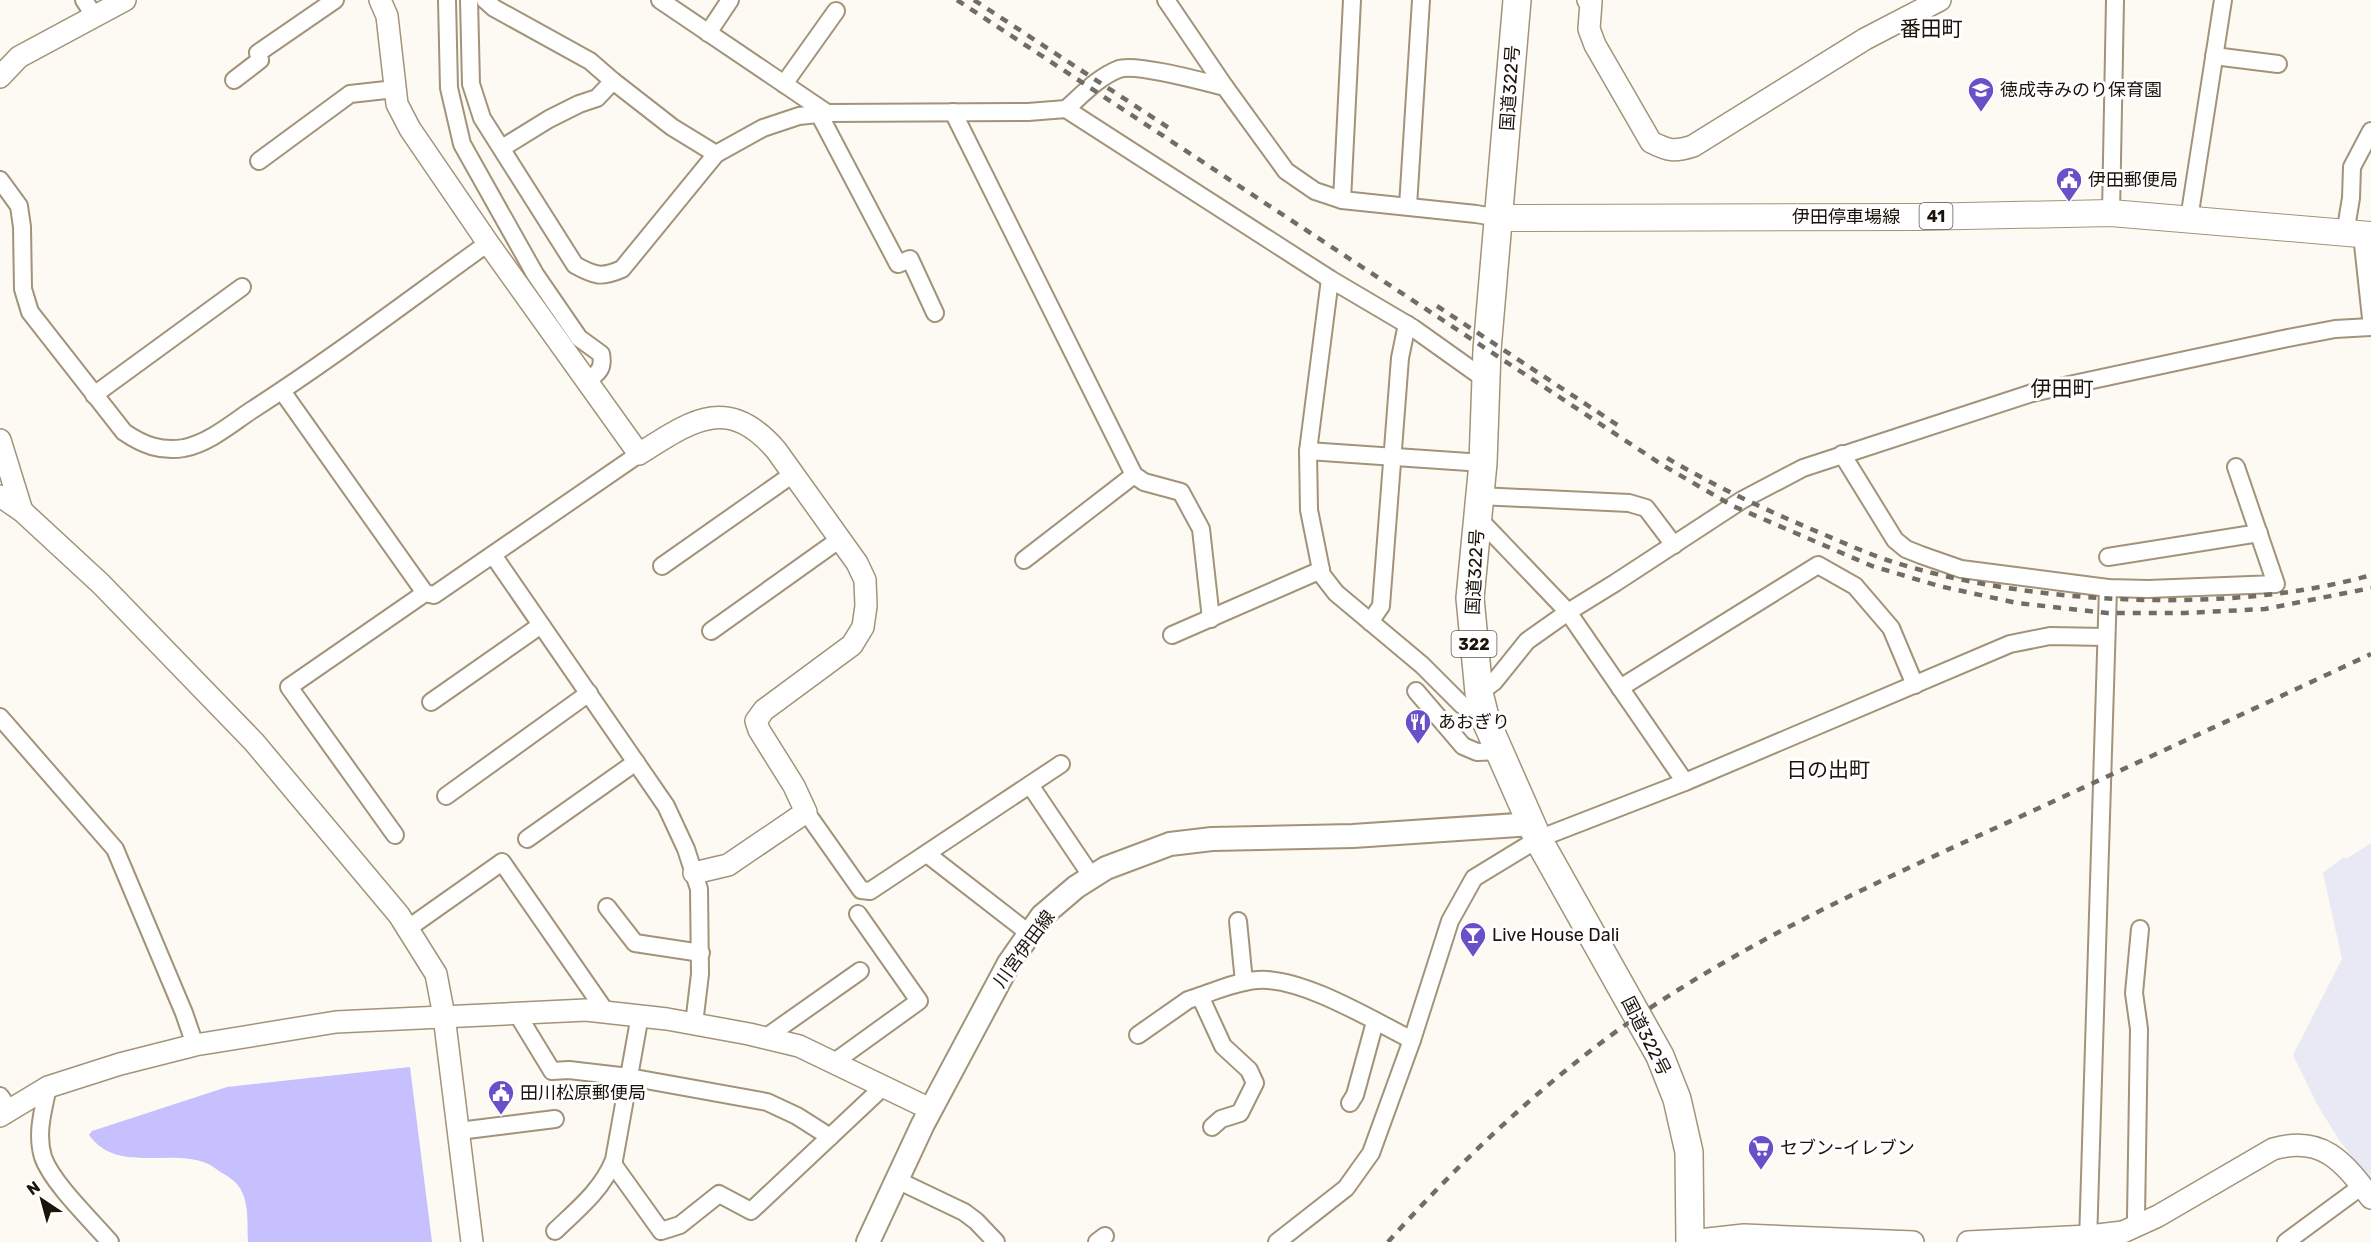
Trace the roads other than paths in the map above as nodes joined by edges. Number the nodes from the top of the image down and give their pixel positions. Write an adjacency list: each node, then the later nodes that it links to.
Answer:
1 (125, 0): 17 (street)
2 (335, 0): 23 (street)
3 (380, 0): 27 (street)
4 (447, 0): 50 (street)
5 (469, 0): 32 (street)
6 (485, 0): 24 (street)
7 (660, 0): 19 (street)
8 (730, 0): 19 (street)
9 (1166, 0): 26 (street)
10 (1352, 0): 36 (street)
11 (1421, 0): 37 (street)
12 (1517, 0): 39 (highway, 国道322号 / 322)
13 (1588, 0): 14 (street)
14 (1940, 0)
15 (2115, 0): 38 (street)
16 (2223, 0): 20 (street)
17 (89, 8): 22 (street)
18 (836, 11): 25 (street)
19 (708, 33): 25 (street)
20 (2214, 56): 21 (street); 40 (street)
21 (2278, 64)
22 (0, 77)
23 (234, 80)
24 (613, 81): 32 (street); 33 (street)
25 (784, 84): 30 (street)
26 (1225, 87): 28 (street); 36 (street)
27 (395, 89): 34 (street); 42 (street)
28 (1066, 109): 29 (street); 43 (street)
29 (953, 112): 30 (street); 61 (street)
30 (823, 113): 33 (street); 45 (street)
31 (2371, 131): 41 (street)
32 (502, 148): 33 (street)
33 (716, 154)
34 (259, 161)
35 (0, 180): 52 (street)
36 (1342, 200): 37 (street)
37 (1408, 206): 39 (street)
38 (2111, 213): 39 (main road, 伊田停車場線 / 41); 40 (main road, 伊田停車場線 / 41)
39 (1500, 218): 49 (highway, 国道322号 / 322)
40 (2189, 219): 41 (main road, 伊田停車場線 / 41)
41 (2359, 235): 46 (street)
42 (488, 243): 50 (street); 51 (street)
43 (1330, 279): 47 (street); 54 (street)
44 (242, 287): 52 (street)
45 (935, 313)
46 (2371, 318)
47 (1407, 324): 49 (street); 57 (street)
48 (2371, 327): 56 (street)
49 (1486, 380): 58 (highway, 国道322号 / 322)
50 (587, 381): 55 (street)
51 (282, 391): 52 (street); 74 (street)
52 (94, 394)
53 (0, 440): 64 (street)
54 (1308, 451): 57 (street); 72 (street)
55 (639, 454): 60 (street); 68 (street)
56 (1842, 454): 67 (street); 73 (street)
57 (1392, 457): 58 (street); 77 (street)
58 (1483, 463): 63 (highway, 国道322号 / 322)
59 (2236, 467): 65 (street)
60 (793, 474): 66 (street); 71 (street)
61 (1134, 475): 70 (street); 76 (street)
62 (0, 496): 64 (street)
63 (1479, 507): 67 (street); 75 (street); 86 (highway, 国道322号 / 322)
64 (21, 511): 105 (street)
65 (2259, 533): 69 (street); 73 (street)
66 (840, 539): 79 (street); 95 (street)
67 (1674, 545): 75 (street)
68 (493, 555): 74 (street); 78 (street)
69 (2108, 557)
70 (1024, 560)
71 (662, 566)
72 (1321, 570): 76 (street); 77 (street)
73 (2108, 588): 81 (street)
74 (425, 592): 97 (street)
75 (1568, 612): 83 (street); 86 (street)
76 (1211, 618): 80 (street)
77 (1370, 622): 86 (street)
78 (541, 625): 85 (street); 87 (street)
79 (711, 631)
80 (1172, 635)
81 (2106, 637): 82 (street); 138 (street)
82 (1915, 685): 83 (street); 92 (street)
83 (1620, 688): 92 (street)
84 (1416, 691): 89 (street)
85 (589, 693): 90 (street); 94 (street)
86 (1481, 699): 89 (highway, 国道322号 / 322)
87 (430, 702)
88 (1, 718): 121 (street)
89 (1500, 751): 96 (highway, 国道322号 / 322)
90 (636, 762): 98 (street); 100 (street)
91 (1061, 764): 93 (street)
92 (1685, 782): 96 (street)
93 (1030, 785): 99 (street); 101 (street)
94 (446, 796)
95 (806, 812): 99 (street); 100 (street)
96 (1535, 832): 101 (main road, 川宮伊田線); 120 (street); 144 (highway, 国道322号 / 322)
97 (395, 835)
98 (527, 839)
99 (927, 854): 107 (street)
100 (694, 873): 108 (street)
101 (1092, 877): 107 (main road, 川宮伊田線)
102 (607, 907): 108 (street)
103 (858, 914): 122 (street)
104 (1238, 921): 110 (street)
105 (407, 929): 113 (street); 115 (street)
106 (2140, 929): 137 (street)
107 (1030, 934): 128 (main road, 川宮伊田線)
108 (700, 953): 117 (street)
109 (860, 971): 119 (street)
110 (1244, 982): 111 (street); 116 (street)
111 (1200, 996): 118 (street); 130 (street)
112 (516, 1012): 113 (street); 115 (street); 123 (street)
113 (606, 1012): 114 (street)
114 (640, 1015): 117 (street); 123 (street)
115 (444, 1016): 121 (street); 131 (street)
116 (1375, 1022): 120 (street); 126 (street)
117 (694, 1024): 119 (street)
118 (1138, 1035)
119 (765, 1038): 122 (street)
120 (1412, 1040): 143 (street)
121 (195, 1045): 124 (street)
122 (833, 1063): 125 (street)
123 (629, 1077): 132 (street); 133 (street)
124 (48, 1087): 127 (street); 139 (street)
125 (883, 1087): 128 (street); 132 (street)
126 (1350, 1103)
127 (3, 1107)
128 (930, 1109): 134 (main road, 川宮伊田線)
129 (555, 1119): 131 (street)
130 (1212, 1127)
131 (459, 1131): 140 (street)
132 (830, 1137): 133 (street)
133 (613, 1164): 136 (street)
134 (897, 1180): 141 (main road, 川宮伊田線); 142 (street)
135 (2367, 1192): 137 (street); 147 (street)
136 (555, 1231)
137 (2128, 1233): 138 (street)
138 (2089, 1239): 146 (street)
139 (110, 1242)
140 (472, 1242)
141 (868, 1242)
142 (996, 1242)
143 (1277, 1242)
144 (1690, 1242): 145 (street)
145 (1913, 1242)
146 (1968, 1242)
147 (2286, 1242)

